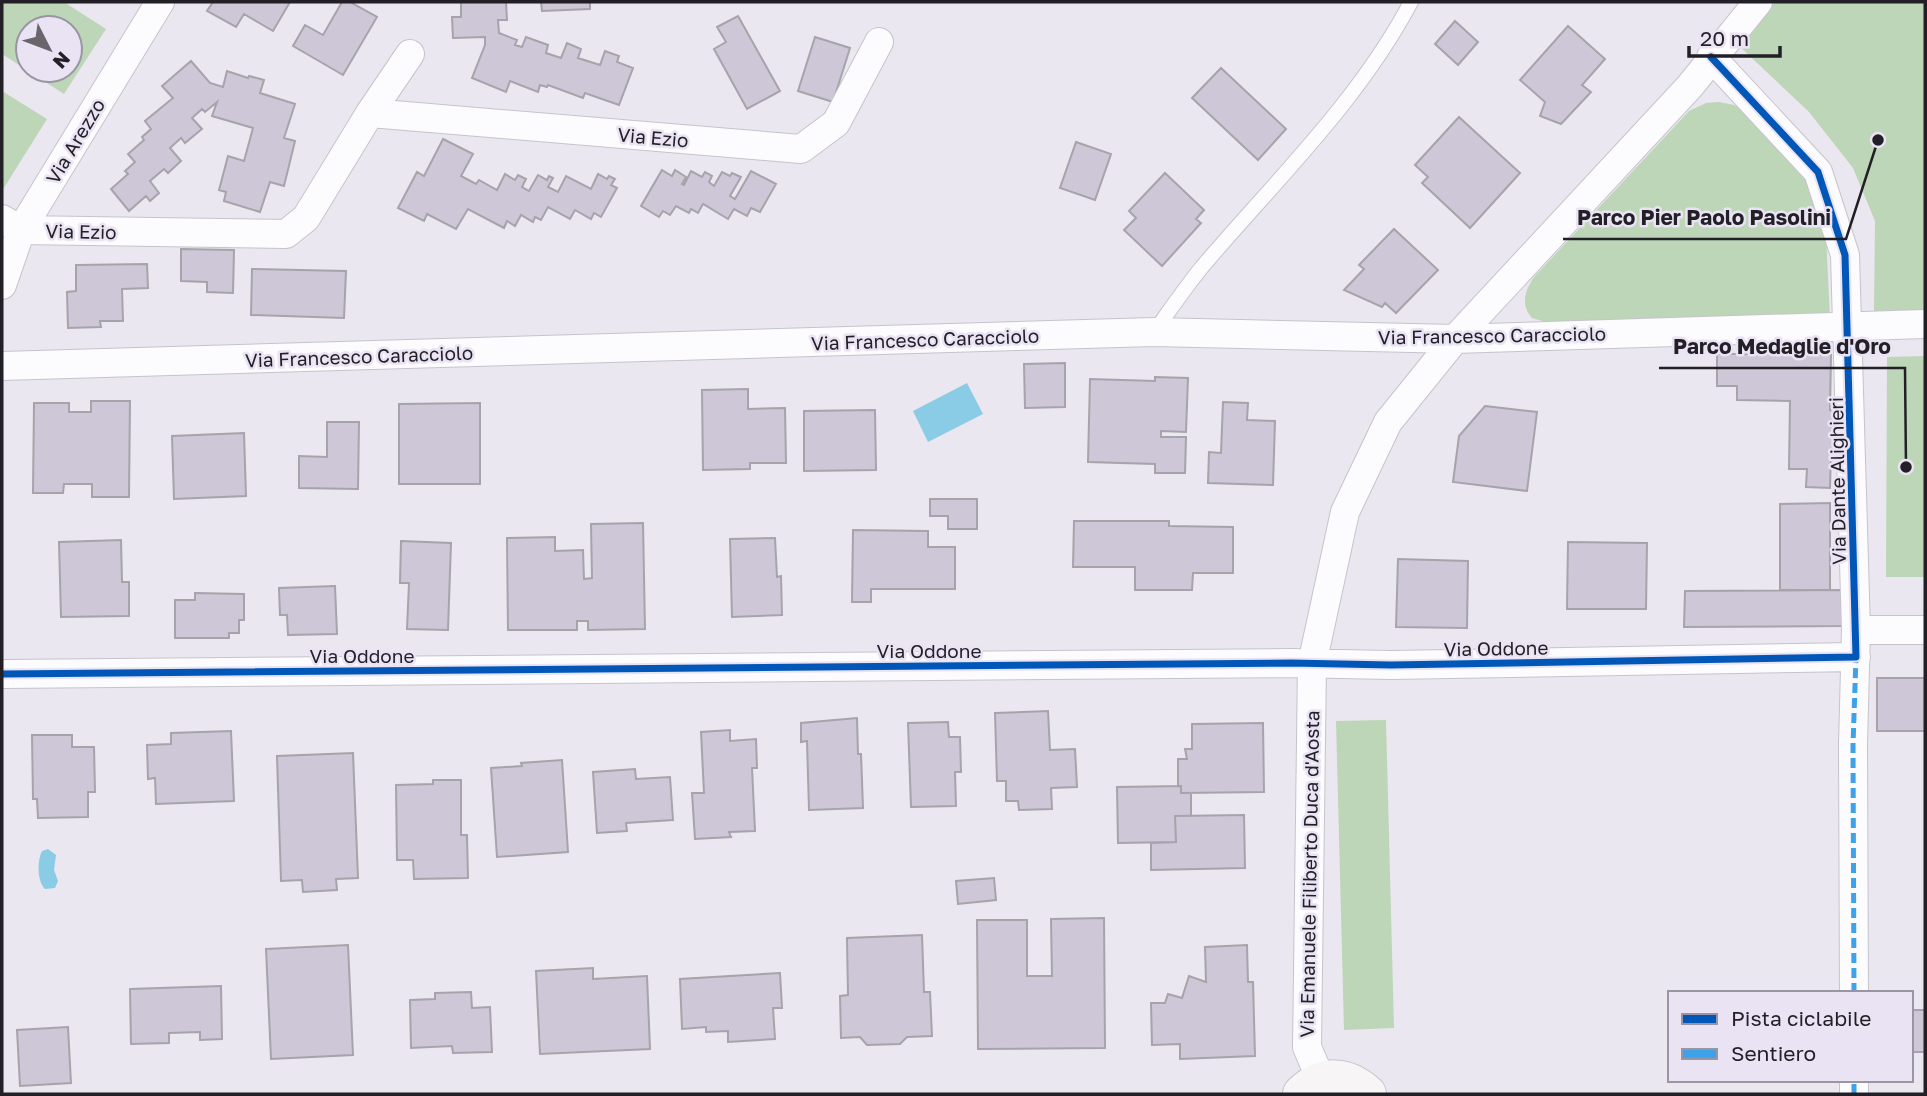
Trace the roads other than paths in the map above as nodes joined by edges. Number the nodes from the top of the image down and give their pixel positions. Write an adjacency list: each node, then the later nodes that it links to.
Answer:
1 (160, 2): 8 (street, Via Arezzo)
2 (1411, 2): 12 (lane)
3 (1758, 2): 6 (street, Via Emanuele Filiberto Duca d'Aosta)
4 (878, 42): 7 (street, Via Ezio)
5 (410, 54): 7 (street, Via Ezio)
6 (1711, 57): 11 (street, Via Dante Alighieri); 13 (street, Via Emanuele Filiberto Duca d'Aosta)
7 (370, 113): 8 (street, Via Ezio)
8 (11, 225): 9 (street, Via Arezzo)
9 (2, 285)
10 (1925, 324): 11 (street, Via Francesco Caracciolo)
11 (1849, 325): 13 (street, Via Francesco Caracciolo); 16 (street, Via Dante Alighieri)
12 (1154, 332): 13 (street, Via Francesco Caracciolo); 14 (street, Via Francesco Caracciolo)
13 (1455, 339): 17 (street, Via Emanuele Filiberto Duca d'Aosta)
14 (2, 366)
15 (1925, 630): 16 (street, Via Oddone)
16 (1856, 644): 17 (street, Via Oddone); 19 (street, Via Dante Alighieri)
17 (1312, 664): 18 (street, Via Oddone); 20 (street, Via Emanuele Filiberto Duca d'Aosta)
18 (2, 674)
19 (1854, 991)
20 (1312, 1087): 21 (street)
21 (1367, 1094)

